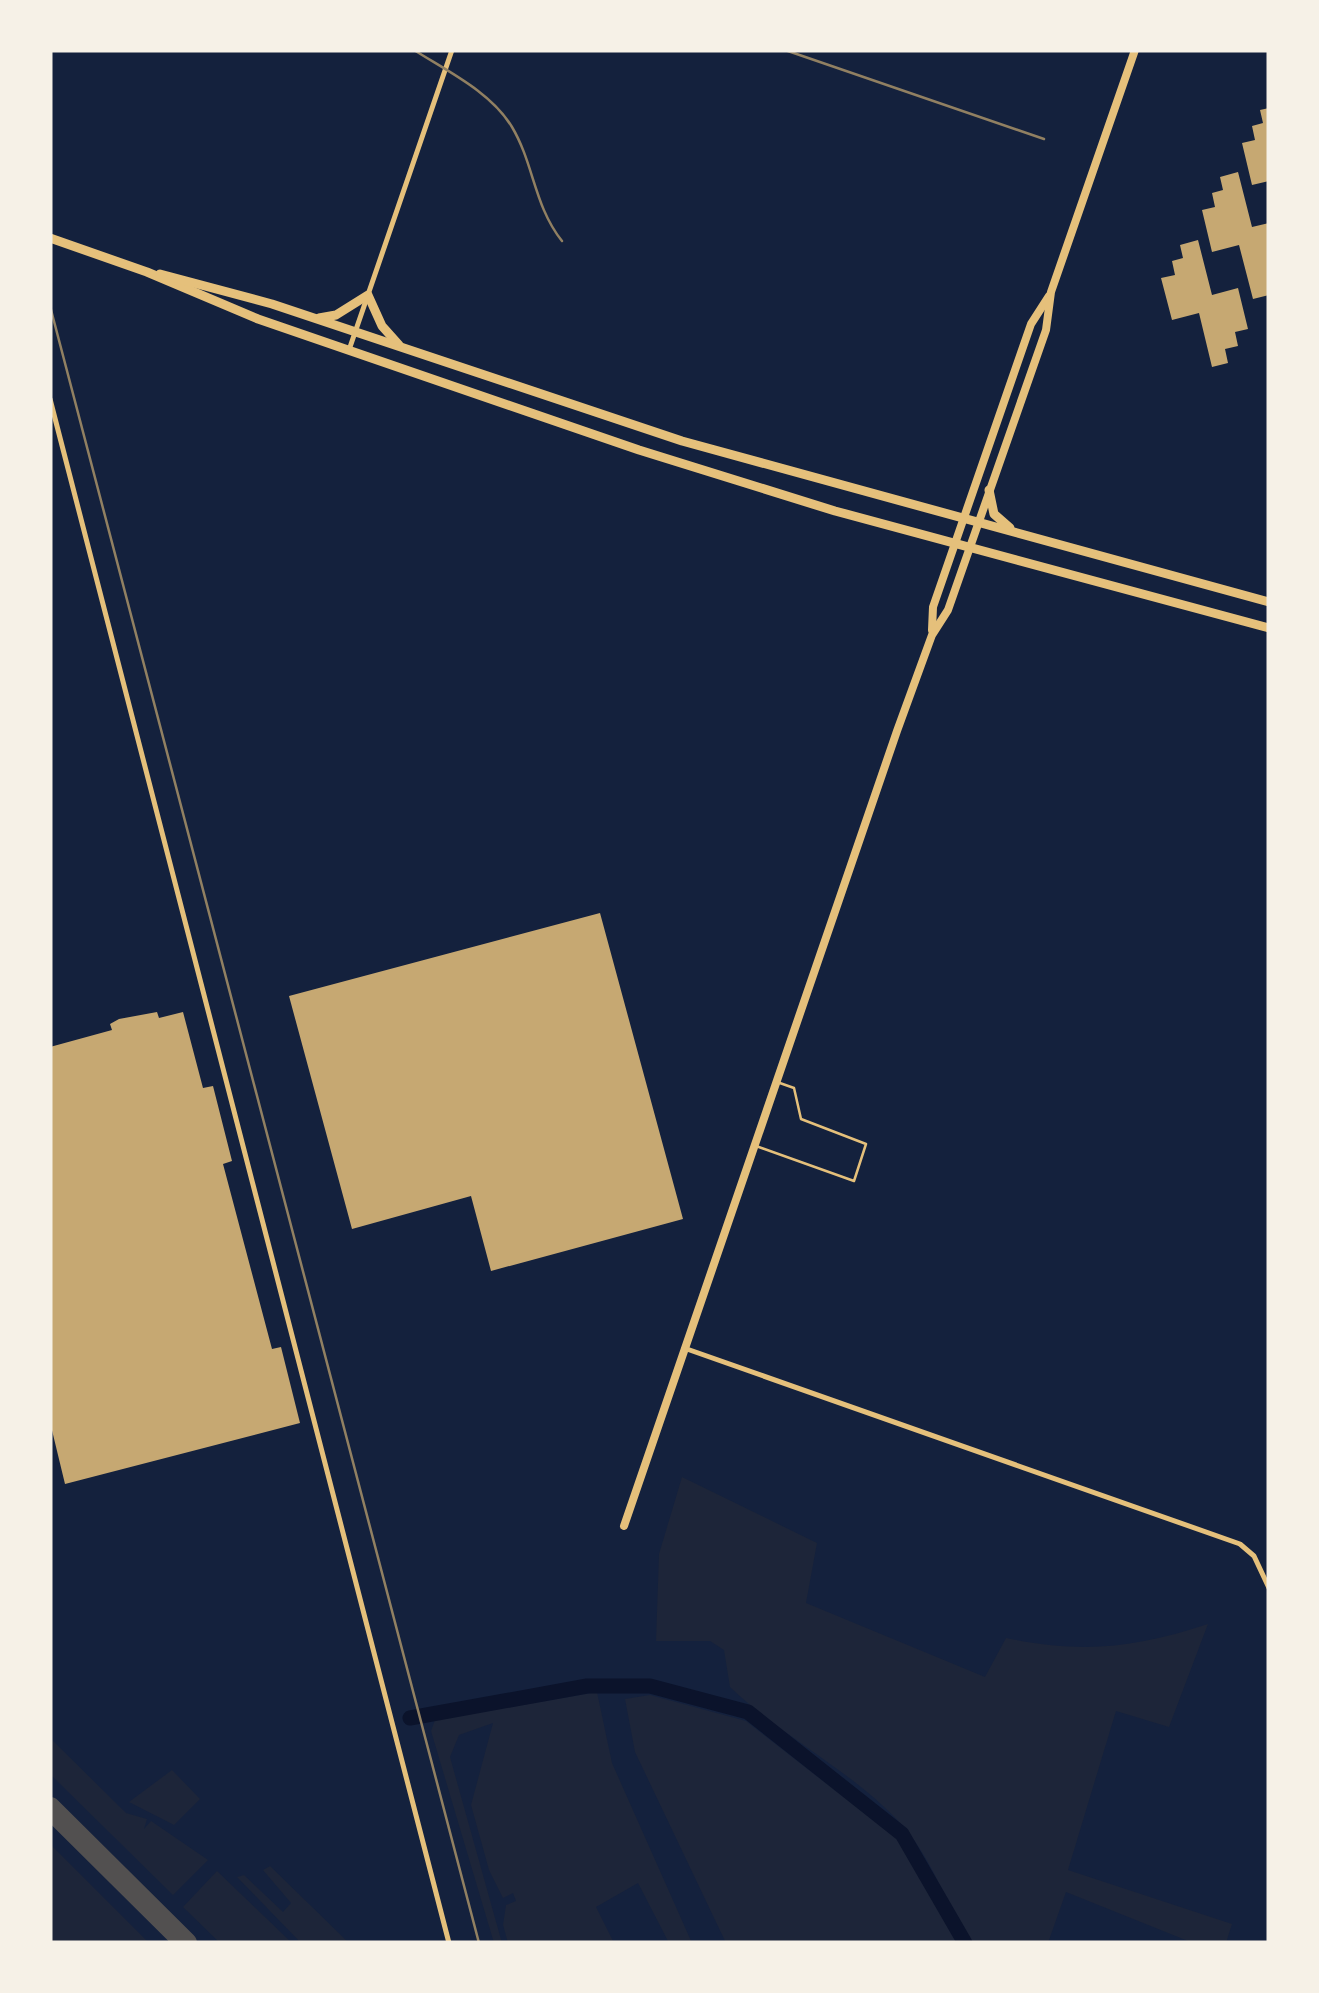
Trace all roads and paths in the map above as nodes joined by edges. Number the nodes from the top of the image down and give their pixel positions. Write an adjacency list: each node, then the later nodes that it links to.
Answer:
1 (452, 50): 6 (street)
2 (1135, 50): 5 (main road)
3 (50, 238): 4 (highway)
4 (147, 272): 7 (highway); 10 (highway)
5 (1052, 292): 12 (main road); 13 (main road)
6 (368, 295): 7 (highway); 8 (street); 9 (highway)
7 (316, 318): 8 (highway)
8 (355, 332): 9 (highway); 10 (street)
9 (400, 347): 13 (highway)
10 (349, 350): 16 (highway)
11 (50, 400): 26 (street)
12 (988, 490): 14 (main road); 15 (highway)
13 (964, 518): 14 (highway); 16 (main road)
14 (978, 522): 15 (highway); 17 (main road)
15 (1016, 533): 18 (highway)
16 (955, 543): 17 (highway); 20 (main road)
17 (969, 547): 19 (highway); 20 (main road)
18 (1269, 602)
19 (1269, 628)
20 (932, 634): 21 (main road)
21 (776, 1082): 22 (main road); 22 (lane)
22 (754, 1146): 23 (main road)
23 (684, 1348): 24 (main road); 25 (street)
24 (624, 1526)
25 (1269, 1588)
26 (448, 1943)

